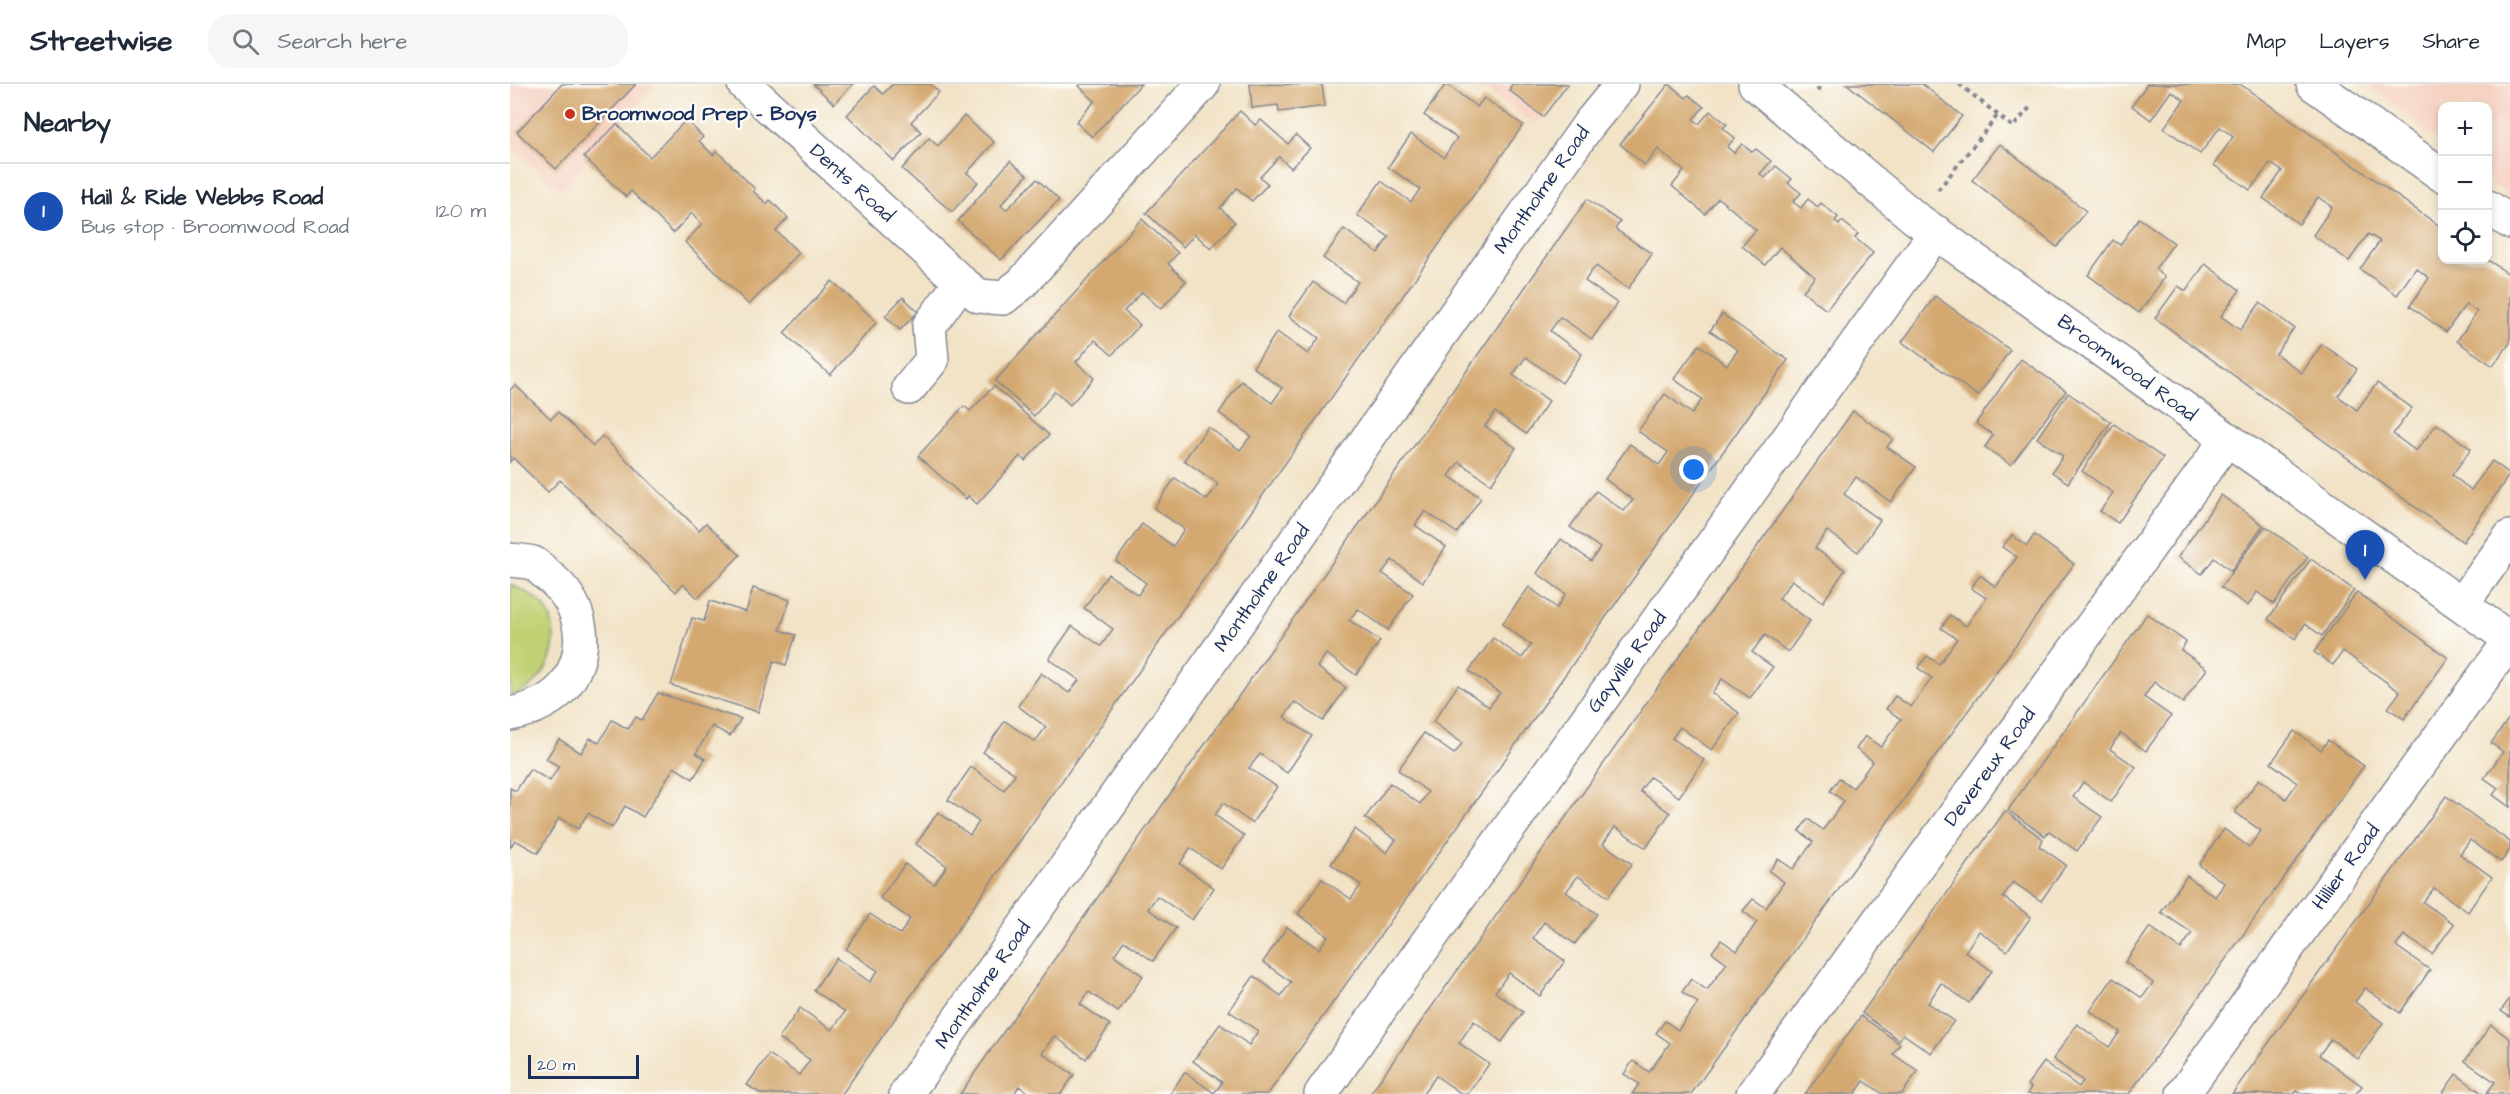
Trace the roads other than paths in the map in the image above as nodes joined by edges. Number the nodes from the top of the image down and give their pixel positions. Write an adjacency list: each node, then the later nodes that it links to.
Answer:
1 (744, 84): 10 (street, Dents Road)
2 (1203, 84): 10 (street, Dents Road)
3 (1622, 84): 18 (street, Montholme Road)
4 (1755, 84): 9 (street, Broomwood Road)
5 (2313, 84): 6 (street)
6 (2438, 172)
7 (2492, 210): 8 (street)
8 (2510, 222)
9 (1926, 225): 12 (street, Broomwood Road); 19 (street, Gayville Road)
10 (961, 282): 11 (street)
11 (909, 388)
12 (2225, 438): 15 (street, Broomwood Road); 20 (street, Devereux Road)
13 (2510, 537): 15 (street)
14 (510, 560): 17 (street)
15 (2462, 604): 16 (street, Broomwood Road)
16 (2510, 640): 21 (street, Hillier Road)
17 (510, 714)
18 (906, 1094)
19 (1321, 1094)
20 (1753, 1094)
21 (2184, 1094)

